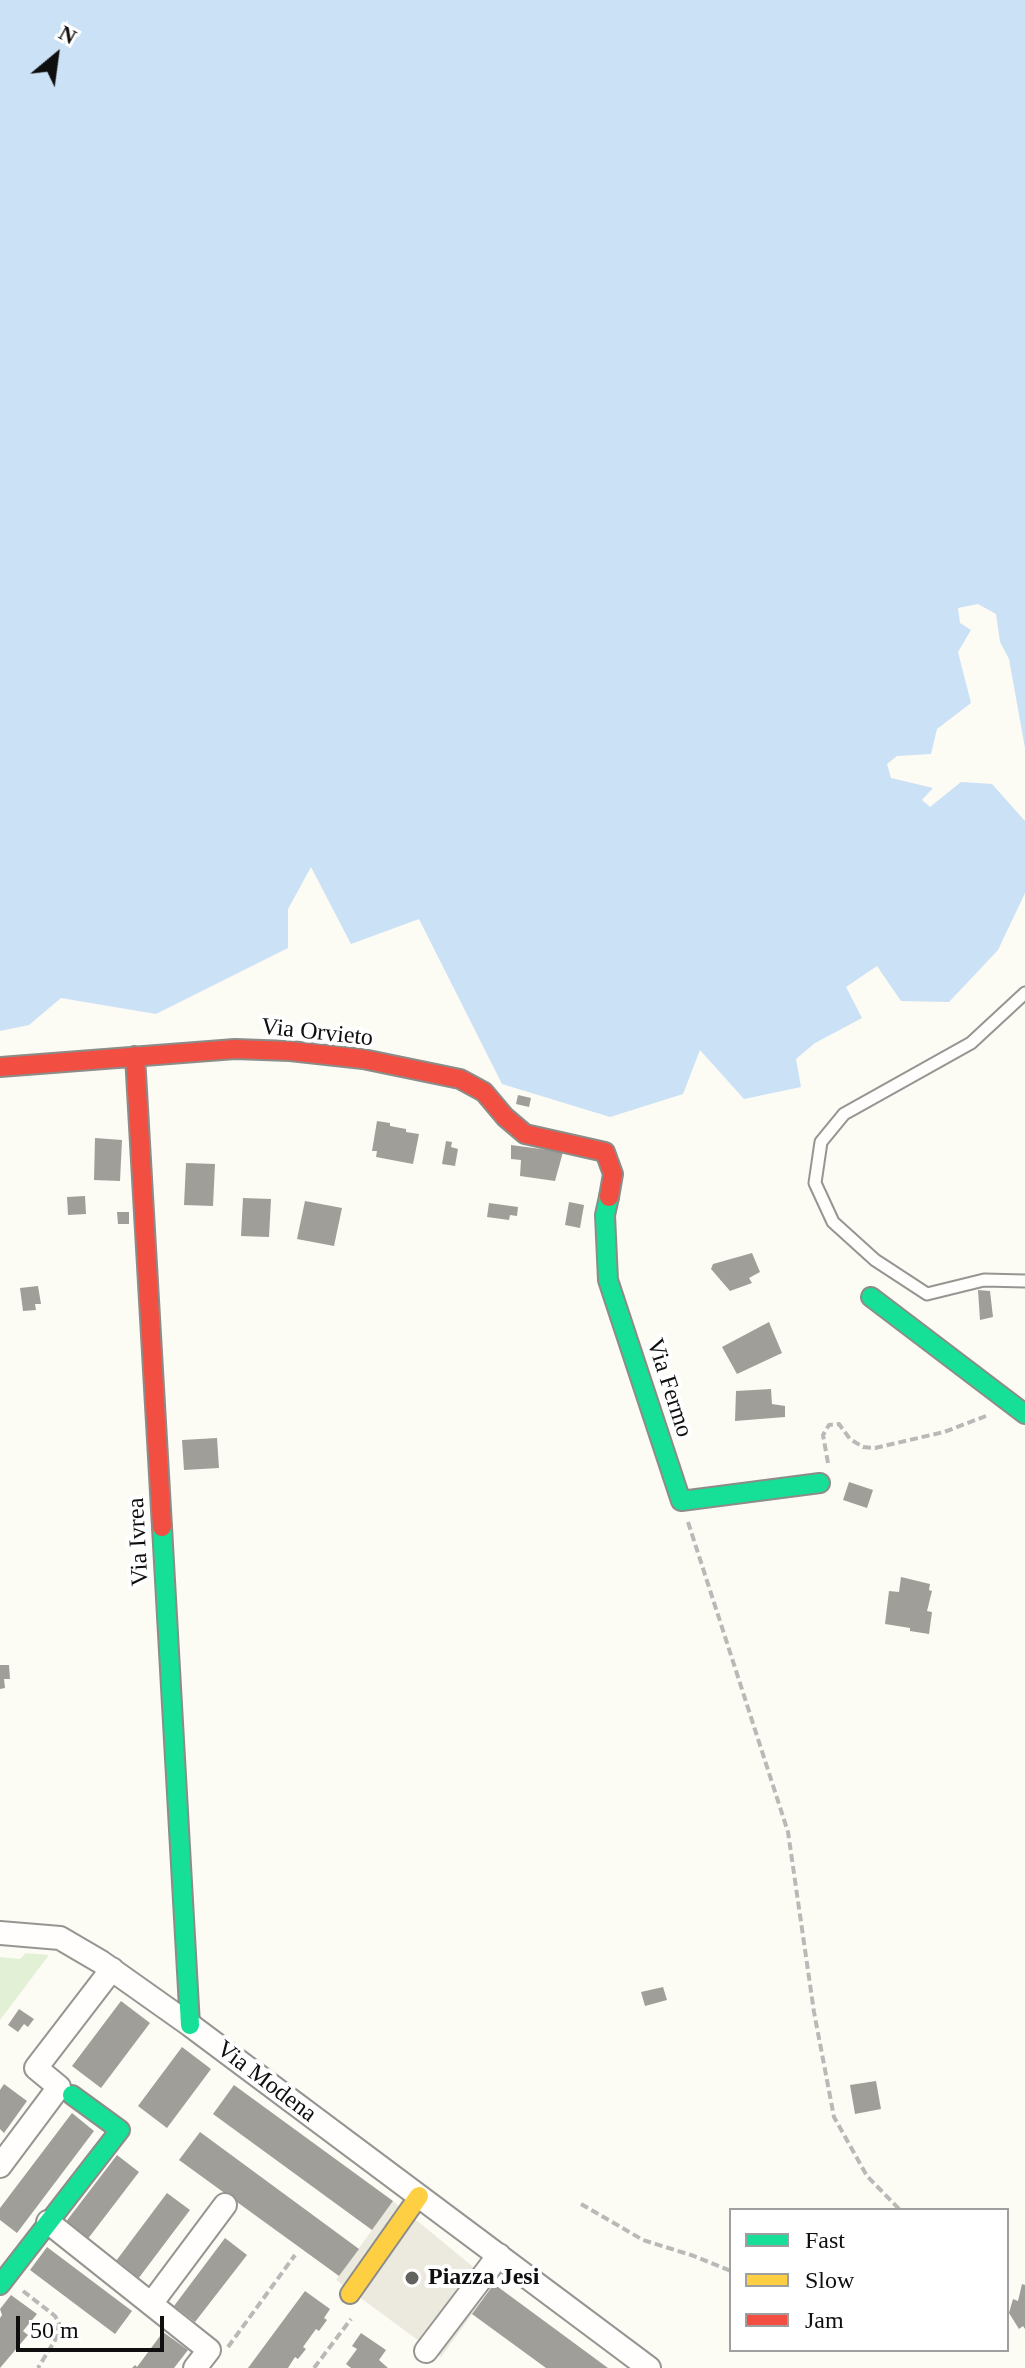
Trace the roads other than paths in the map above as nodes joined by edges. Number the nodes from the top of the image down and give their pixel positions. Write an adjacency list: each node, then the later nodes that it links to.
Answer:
1 (1025, 993): 5 (lane)
2 (135, 1056): 3 (street, Via Orvieto); 4 (street, Via Orvieto); 11 (street, Via Ivrea)
3 (0, 1067)
4 (605, 1152): 8 (street, Via Fermo)
5 (1025, 1281)
6 (871, 1297): 7 (street)
7 (1020, 1410)
8 (820, 1483)
9 (0, 1933): 10 (street, Via Modena)
10 (112, 1969): 11 (street, Via Modena); 13 (street)
11 (190, 2025): 14 (street, Via Modena)
12 (72, 2095): 16 (street)
13 (0, 2166)
14 (419, 2196): 17 (street, Via Modena); 19 (street)
15 (225, 2205): 20 (street)
16 (48, 2222): 18 (street); 20 (street)
17 (499, 2255): 21 (street); 23 (street, Via Modena)
18 (3, 2281)
19 (350, 2294)
20 (151, 2304): 22 (street)
21 (426, 2351)
22 (195, 2368)
23 (649, 2368)

